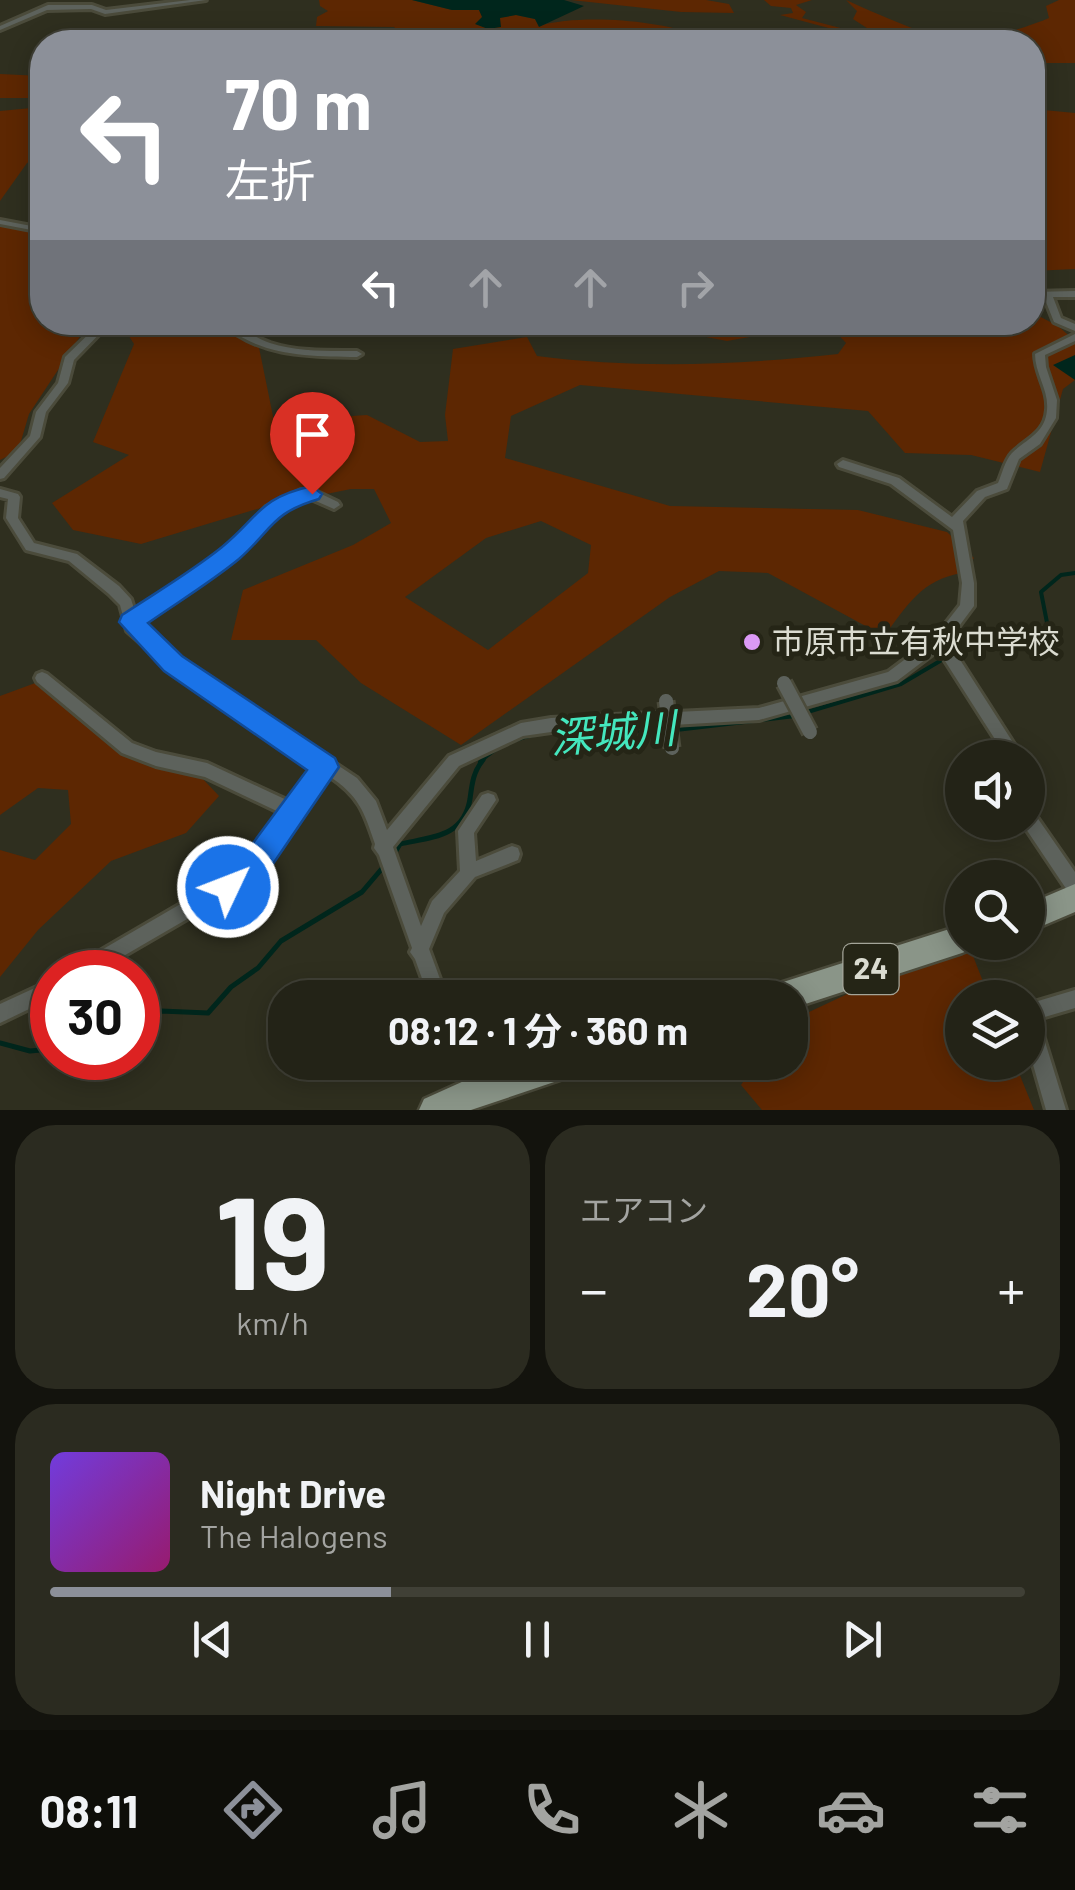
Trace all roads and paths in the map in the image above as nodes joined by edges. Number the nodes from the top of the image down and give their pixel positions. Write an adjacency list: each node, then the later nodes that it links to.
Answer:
1 (52, 0): 4 (street)
2 (64, 0): 4 (street)
3 (203, 0): 4 (street)
4 (44, 8): 5 (street)
5 (0, 28)
6 (0, 222): 7 (street)
7 (30, 228)
8 (1075, 294): 10 (street)
9 (1045, 296): 10 (street)
10 (1048, 296): 11 (street)
11 (1075, 328)
12 (94, 335): 17 (street)
13 (240, 335): 15 (street)
14 (1075, 337): 20 (street)
15 (357, 354)
16 (843, 464): 20 (street)
17 (0, 476)
18 (0, 493): 21 (street)
19 (334, 504): 21 (street)
20 (957, 527): 22 (street)
21 (131, 622): 29 (street)
22 (940, 642): 27 (street); 33 (street)
23 (42, 678): 31 (street)
24 (784, 682): 26 (street, bridge)
25 (666, 700): 28 (street, bridge)
26 (810, 732)
27 (1004, 740)
28 (672, 748)
29 (326, 767): 31 (street); 33 (street)
30 (488, 800): 35 (street)
31 (295, 812): 40 (street)
32 (1043, 840): 36 (street)
33 (382, 848): 41 (street)
34 (512, 854): 35 (street)
35 (468, 872): 41 (street)
36 (1075, 887)
37 (1075, 898): 38 (main road)
38 (1045, 911)
39 (945, 945): 43 (main road, 24)
40 (118, 950)
41 (418, 952): 42 (street)
42 (430, 980)
43 (808, 989)
44 (1075, 999): 46 (street)
45 (30, 1000): 47 (street)
46 (1045, 1009)
47 (0, 1014)
48 (1045, 1073): 51 (street)
49 (468, 1080): 50 (main road)
50 (434, 1110)
51 (1056, 1110)

